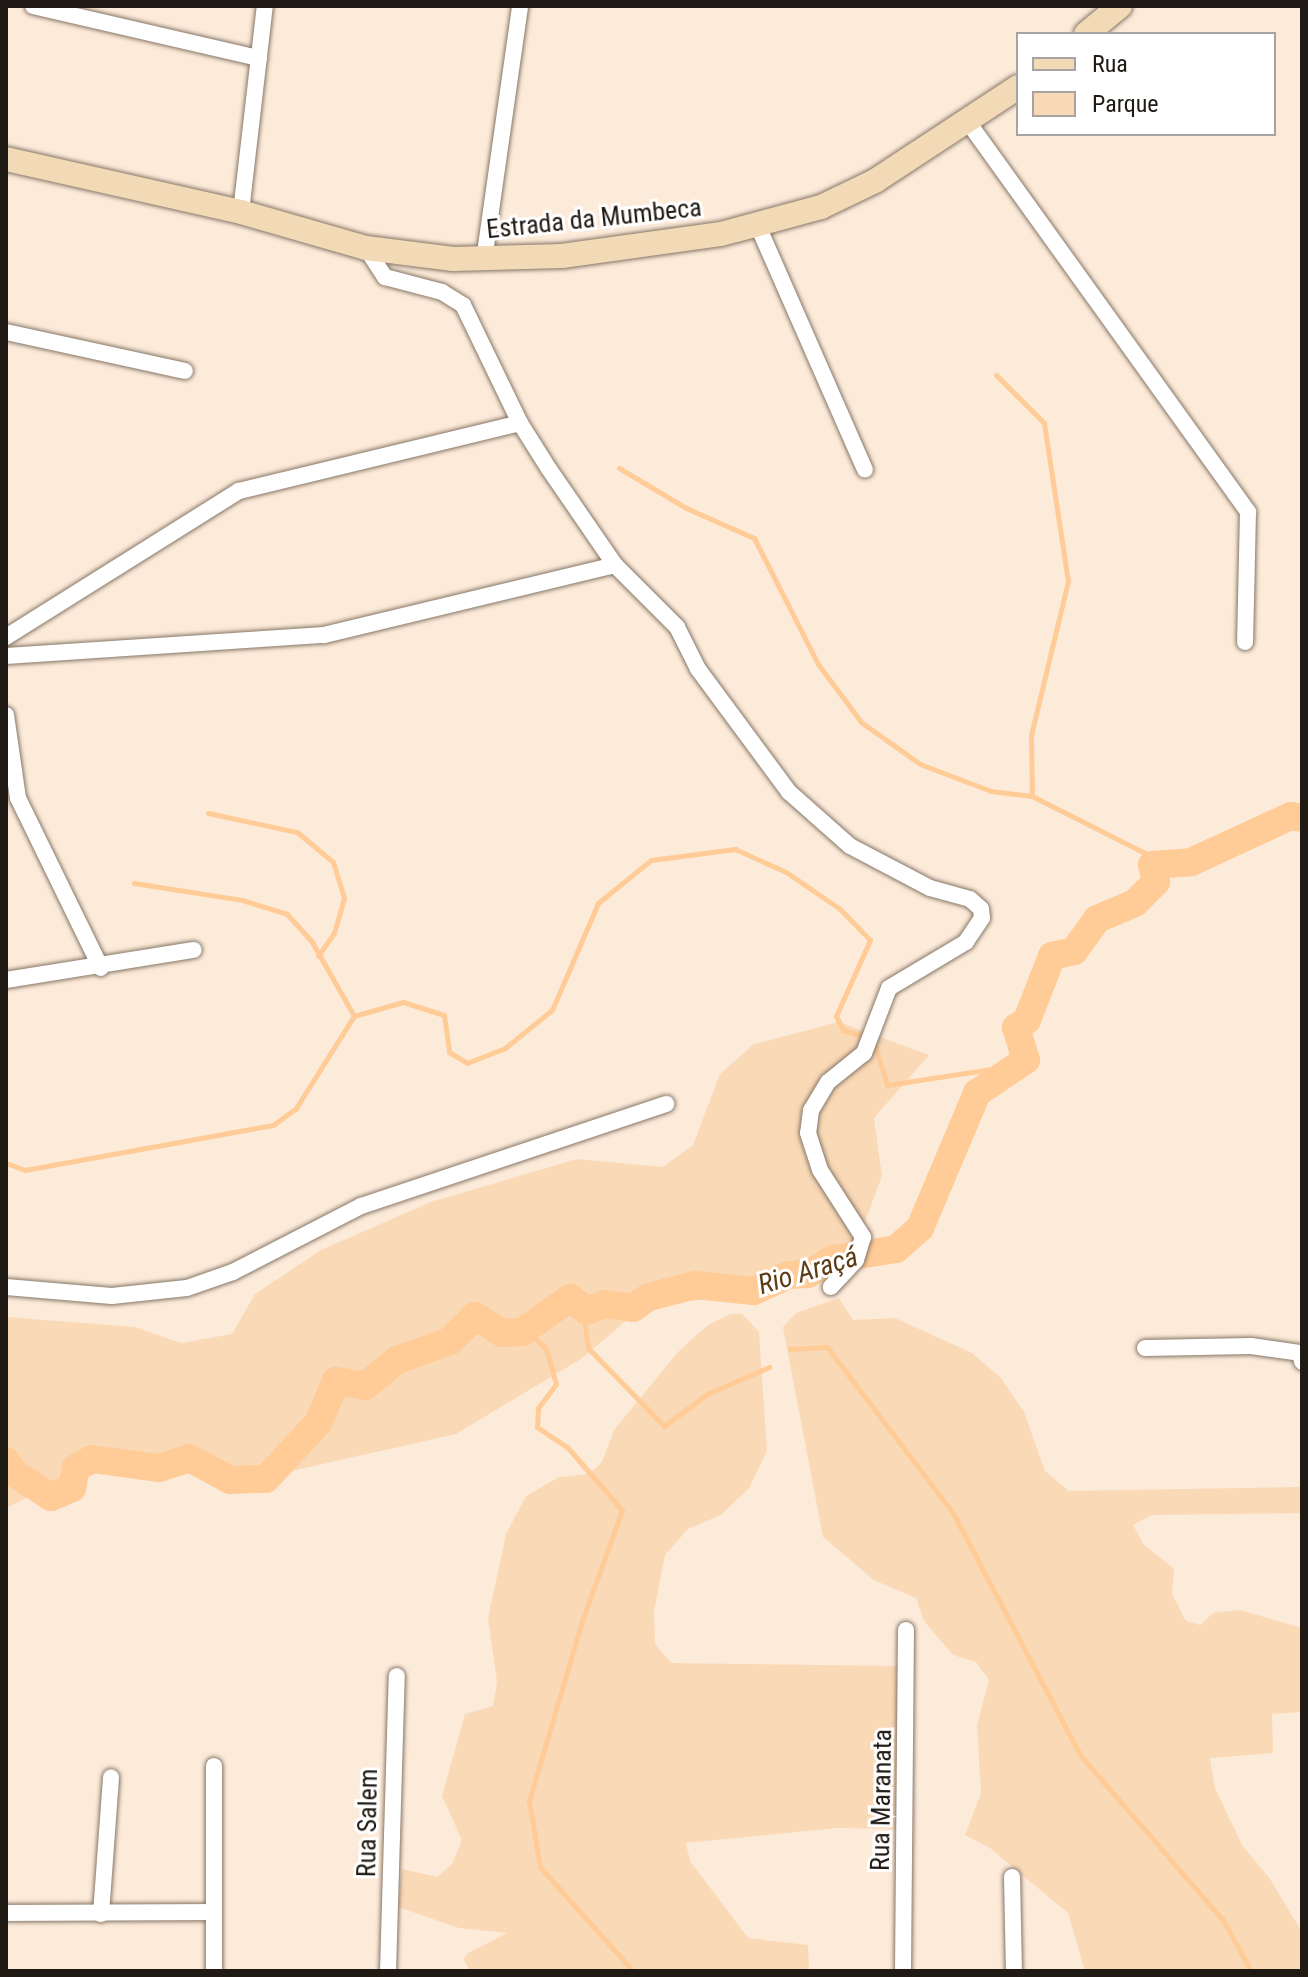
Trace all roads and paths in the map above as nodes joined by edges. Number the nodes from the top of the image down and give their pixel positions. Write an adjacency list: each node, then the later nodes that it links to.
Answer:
1 (33, 6): 6 (street)
2 (265, 6): 6 (street)
3 (520, 6): 13 (street)
4 (1120, 6): 5 (main road)
5 (1088, 32)
6 (259, 58): 10 (street)
7 (1016, 88): 8 (main road, Estrada da Mumbeca)
8 (968, 122): 11 (main road, Estrada da Mumbeca); 20 (street)
9 (6, 159): 10 (main road, Estrada da Mumbeca)
10 (241, 212): 12 (main road, Estrada da Mumbeca)
11 (758, 226): 13 (main road, Estrada da Mumbeca); 17 (street)
12 (366, 248): 13 (main road, Estrada da Mumbeca); 16 (street)
13 (484, 260)
14 (6, 332): 15 (street)
15 (185, 371)
16 (520, 423): 18 (street); 19 (street)
17 (865, 470)
18 (615, 565): 21 (street); 28 (street)
19 (6, 637)
20 (1245, 642)
21 (6, 656)
22 (6, 715): 24 (street)
23 (194, 950): 24 (street)
24 (101, 968): 25 (street)
25 (6, 980)
26 (666, 1104): 27 (street)
27 (6, 1287)
28 (831, 1287)
29 (1145, 1348): 30 (street)
30 (1302, 1362)
31 (906, 1630): 41 (street, Rua Maranata)
32 (397, 1676): 40 (street, Rua Salem)
33 (214, 1766): 36 (street)
34 (111, 1777): 38 (street)
35 (1012, 1877): 42 (street)
36 (212, 1912): 38 (street); 39 (street)
37 (6, 1913): 38 (street)
38 (101, 1914)
39 (214, 1971)
40 (388, 1971)
41 (903, 1971)
42 (1014, 1971)

